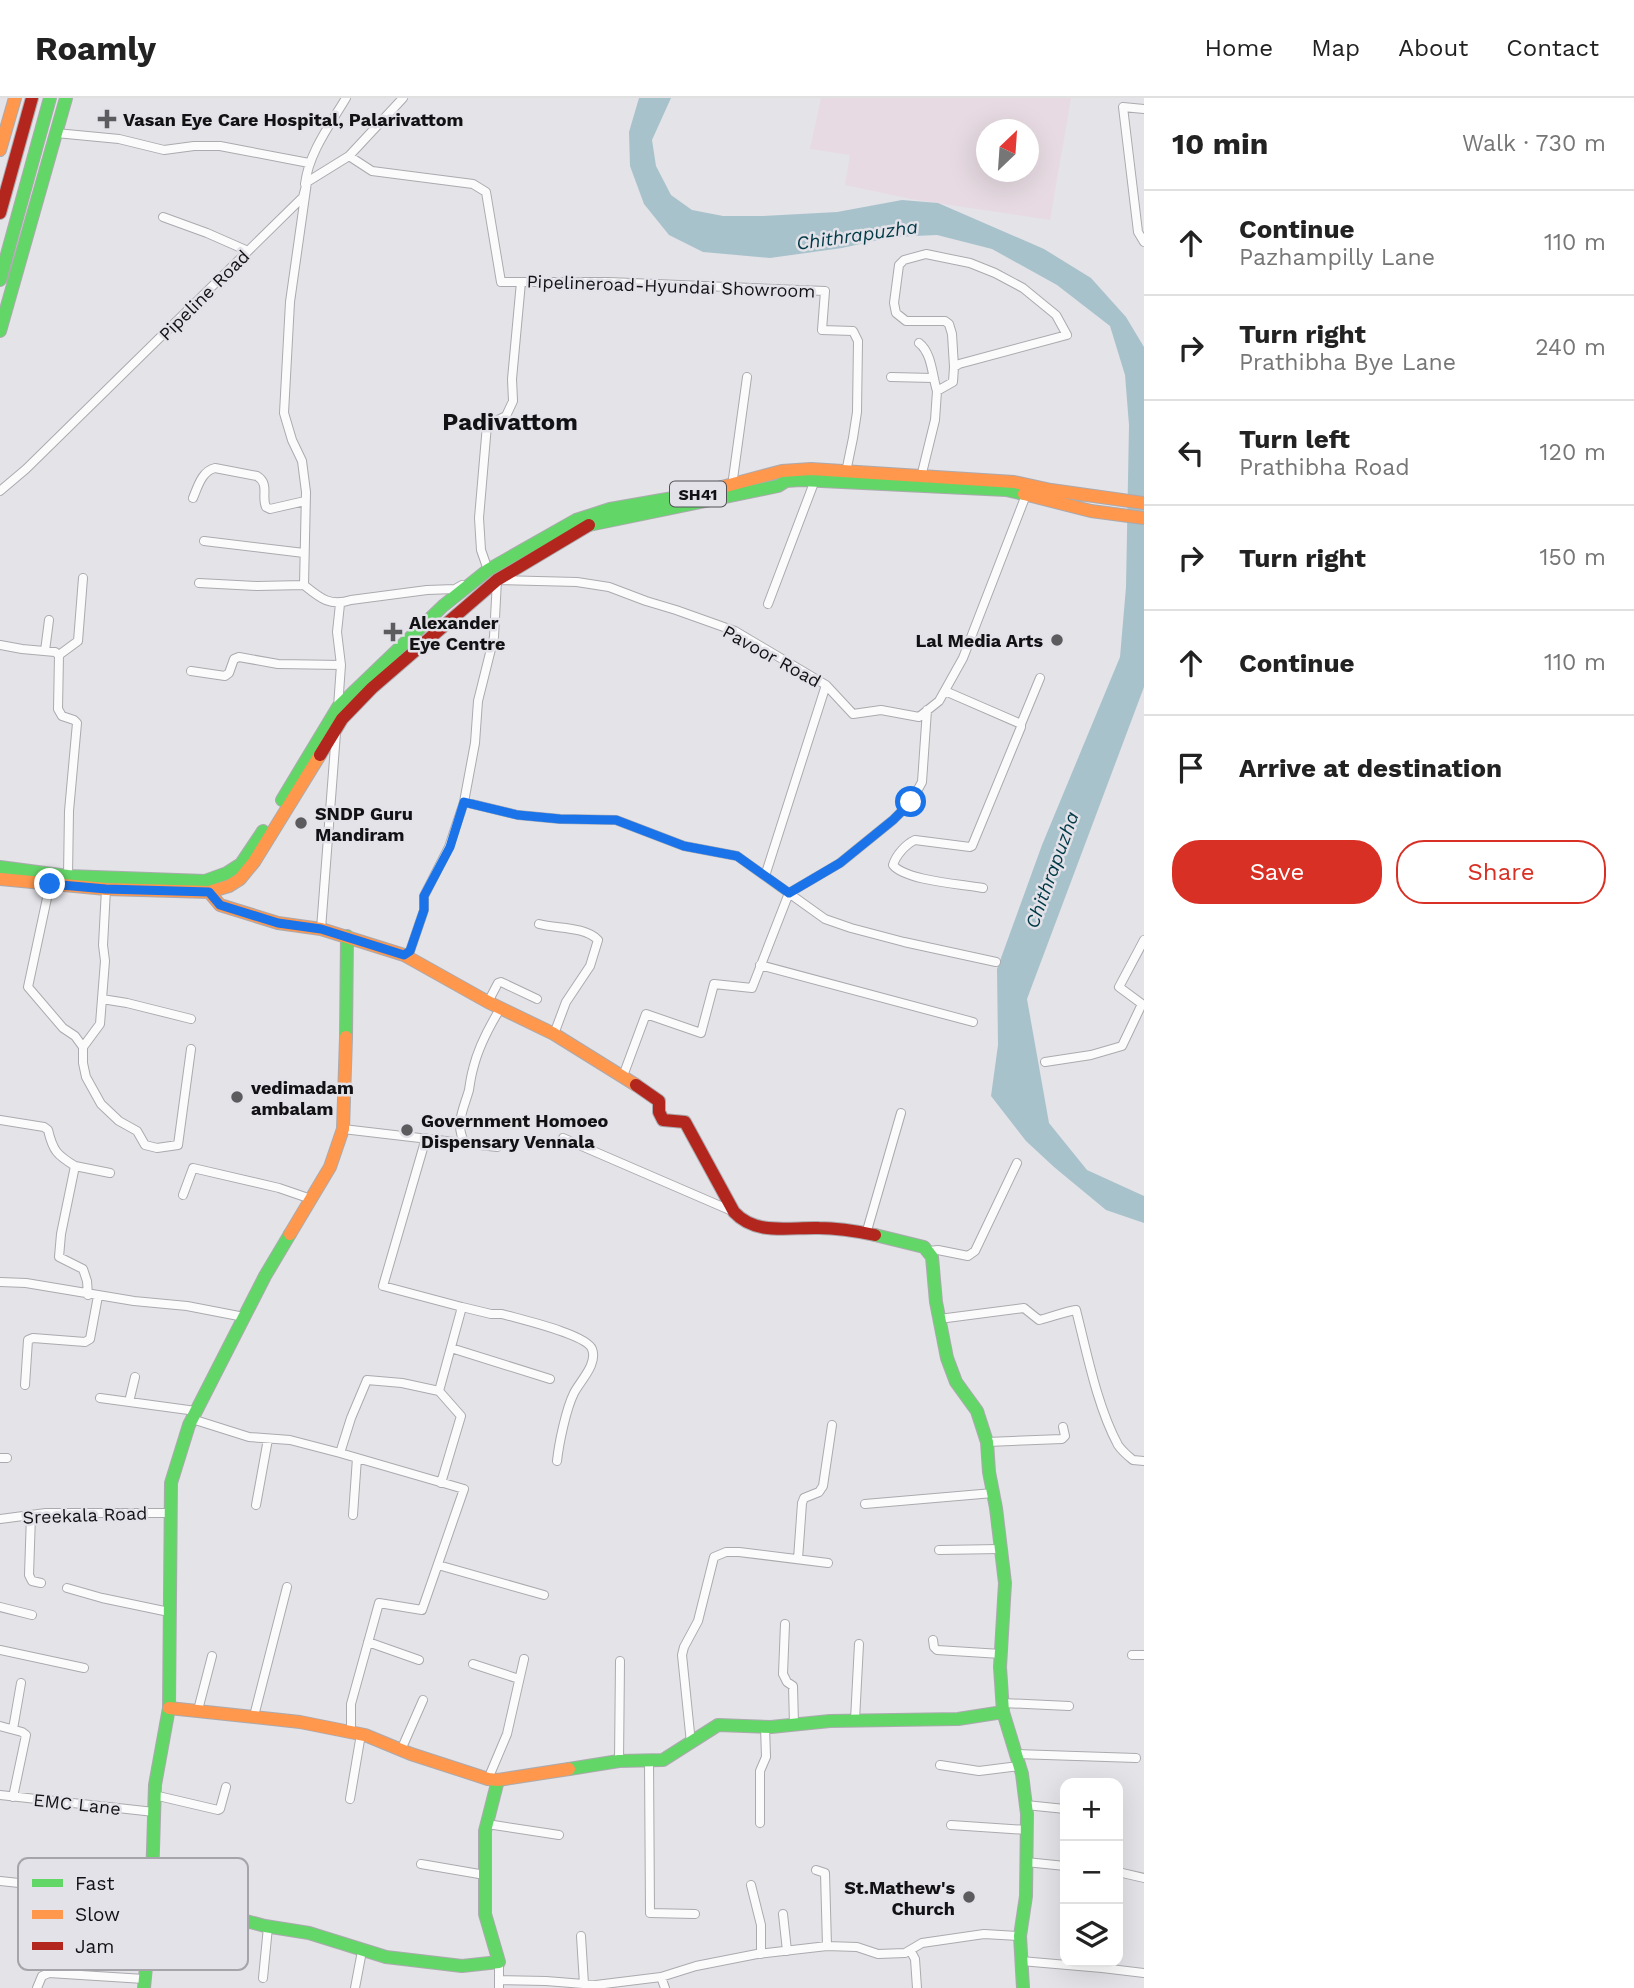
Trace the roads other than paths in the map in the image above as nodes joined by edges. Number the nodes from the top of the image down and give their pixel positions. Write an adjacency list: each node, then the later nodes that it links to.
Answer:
1 (15, 98): 10 (main road)
2 (32, 98): 15 (main road)
3 (51, 98): 19 (main road)
4 (66, 98): 9 (main road)
5 (346, 98): 12 (street)
6 (403, 98): 11 (street)
7 (1123, 103): 8 (street); 17 (street)
8 (1144, 109)
9 (56, 133): 12 (street); 21 (main road)
10 (0, 150)
11 (349, 156): 13 (street); 20 (street, Pipelineroad-Hyundai Showroom)
12 (309, 163): 14 (street)
13 (307, 182): 14 (street); 36 (street)
14 (303, 197): 18 (street, Pipeline Road)
15 (0, 213)
16 (163, 217): 18 (street)
17 (1144, 242)
18 (248, 251): 33 (street, Pipeline Road)
19 (0, 280)
20 (521, 282): 29 (street, Pipelineroad-Hyundai Showroom); 41 (street)
21 (4, 301): 22 (main road)
22 (0, 331)
23 (919, 343): 27 (street)
24 (954, 368): 24 (street); 28 (street)
25 (747, 377): 32 (street)
26 (891, 377): 27 (street)
27 (933, 378): 28 (street)
28 (937, 391): 30 (street)
29 (845, 472): 30 (main road, SH41); 32 (main road, SH41)
30 (921, 477): 37 (main road, SH41)
31 (815, 480): 34 (main road); 41 (main road); 46 (street)
32 (732, 486): 41 (main road, SH41)
33 (0, 491)
34 (1026, 495): 38 (main road); 56 (street)
35 (193, 498): 36 (street)
36 (305, 501): 40 (street)
37 (1144, 503)
38 (1144, 518)
39 (204, 541): 40 (street)
40 (304, 553): 44 (street)
41 (492, 575): 45 (street); 49 (main road, SH41); 55 (street, Pavoor Road); 61 (street)
42 (83, 578): 51 (street)
43 (200, 583): 44 (street)
44 (304, 586): 45 (street)
45 (340, 604): 52 (street)
46 (768, 604)
47 (49, 620): 50 (street)
48 (0, 645): 50 (street)
49 (407, 650): 57 (main road, SH41); 60 (main road)
50 (44, 651): 51 (street)
51 (60, 655): 65 (street)
52 (341, 666): 53 (street); 57 (street)
53 (191, 671)
54 (1040, 678): 59 (street)
55 (826, 685): 58 (street, Pavoor Road); 63 (street)
56 (945, 691): 58 (street); 59 (street)
57 (338, 707): 60 (main road, SH41)
58 (928, 710): 70 (street)
59 (1021, 724): 67 (street)
60 (332, 725): 65 (main road, SH41); 69 (main road); 72 (street)
61 (464, 802): 63 (street); 75 (street)
62 (0, 867): 65 (main road, SH41)
63 (765, 876): 70 (street)
64 (0, 879): 66 (main road, SH41)
65 (77, 880): 66 (main road, SH41); 68 (main road, SH41)
66 (50, 884): 85 (street)
67 (983, 888)
68 (106, 889): 69 (main road); 78 (street)
69 (209, 892): 72 (main road)
70 (789, 893): 76 (street); 77 (street)
71 (539, 924): 84 (street)
72 (321, 929): 73 (main road)
73 (347, 936): 75 (main road); 91 (main road)
74 (1144, 940): 87 (street)
75 (404, 955): 80 (main road)
76 (996, 962)
77 (760, 965): 83 (street); 88 (street)
78 (102, 999): 82 (street); 85 (street)
79 (537, 999): 80 (street)
80 (488, 1002): 81 (main road)
81 (500, 1009): 84 (main road); 94 (street)
82 (191, 1018)
83 (973, 1022)
84 (554, 1034): 88 (main road)
85 (83, 1046): 86 (street)
86 (191, 1049)
87 (1045, 1062)
88 (623, 1076): 101 (main road)
89 (901, 1113): 102 (street)
90 (0, 1120): 97 (street)
91 (343, 1129): 92 (street); 100 (main road)
92 (426, 1138): 94 (street); 107 (street)
93 (563, 1138): 101 (street)
94 (465, 1143): 95 (street)
95 (497, 1147)
96 (1017, 1163): 103 (street)
97 (75, 1166): 98 (street); 105 (street)
98 (110, 1173)
99 (183, 1195): 100 (street)
100 (311, 1199): 108 (main road)
101 (734, 1212): 102 (main road)
102 (866, 1234): 103 (main road)
103 (929, 1251): 109 (main road)
104 (0, 1282): 105 (street)
105 (88, 1294): 106 (street)
106 (98, 1296): 108 (street); 113 (street)
107 (462, 1307): 110 (street); 124 (street)
108 (244, 1317): 117 (main road)
109 (939, 1319): 121 (main road); 125 (street)
110 (451, 1348): 112 (street); 114 (street)
111 (135, 1377): 116 (street)
112 (550, 1379)
113 (25, 1385)
114 (439, 1391): 122 (street); 126 (street)
115 (100, 1398): 116 (street)
116 (130, 1402): 117 (street)
117 (194, 1415): 120 (street); 130 (main road)
118 (832, 1425): 136 (street)
119 (1063, 1427): 121 (street)
120 (268, 1438): 122 (street); 129 (street)
121 (987, 1442): 127 (main road)
122 (340, 1453): 123 (street)
123 (358, 1458): 126 (street); 132 (street)
124 (557, 1461)
125 (1144, 1461)
126 (441, 1483): 138 (street)
127 (993, 1493): 128 (street); 134 (main road)
128 (865, 1504)
129 (256, 1505)
130 (171, 1513): 131 (street, Sreekala Road); 144 (main road)
131 (31, 1515): 133 (street, Sreekala Road); 139 (street)
132 (353, 1515)
133 (0, 1519)
134 (1000, 1549): 135 (street); 151 (main road)
135 (939, 1550)
136 (798, 1559): 137 (street); 174 (street)
137 (828, 1563)
138 (438, 1565): 142 (street); 148 (street)
139 (41, 1583)
140 (287, 1587): 167 (street)
141 (67, 1588): 144 (street)
142 (544, 1595)
143 (0, 1607): 145 (street)
144 (169, 1612): 164 (main road)
145 (32, 1615)
146 (785, 1624): 169 (street)
147 (933, 1640): 151 (street)
148 (368, 1642): 156 (street); 173 (street)
149 (859, 1644): 168 (street)
150 (0, 1650): 159 (street)
151 (1001, 1654): 165 (main road)
152 (1132, 1655): 153 (street)
153 (1144, 1655)
154 (212, 1656): 166 (street)
155 (524, 1659): 160 (street)
156 (419, 1660)
157 (620, 1661): 179 (street)
158 (473, 1664): 160 (street)
159 (84, 1668)
160 (519, 1679): 181 (street)
161 (21, 1683): 172 (street)
162 (423, 1700): 175 (street)
163 (1069, 1706): 165 (street)
164 (169, 1708): 166 (main road); 183 (main road)
165 (1003, 1708): 168 (main road); 178 (main road)
166 (198, 1710): 167 (main road)
167 (254, 1716): 173 (main road)
168 (855, 1720): 169 (main road)
169 (794, 1724): 171 (main road)
170 (0, 1726): 172 (street)
171 (765, 1726): 174 (main road); 190 (street)
172 (13, 1729): 185 (street)
173 (356, 1733): 175 (main road); 186 (street)
174 (691, 1743): 177 (main road)
175 (401, 1750): 181 (main road)
176 (1136, 1758): 178 (street)
177 (649, 1760): 179 (main road); 206 (street)
178 (1017, 1760): 180 (street); 187 (main road)
179 (619, 1761): 181 (main road)
180 (940, 1765)
181 (493, 1779): 191 (main road)
182 (226, 1787): 183 (street)
183 (154, 1795): 189 (main road)
184 (0, 1796): 185 (street, EMC Lane)
185 (13, 1797): 189 (street, EMC Lane)
186 (350, 1799)
187 (1026, 1805): 188 (street); 193 (main road)
188 (1060, 1808)
189 (154, 1812): 195 (main road)
190 (760, 1823)
191 (487, 1824): 194 (street); 201 (main road)
192 (951, 1825): 193 (street)
193 (1027, 1830): 196 (main road)
194 (559, 1835)
195 (152, 1858)
196 (1026, 1862): 198 (street); 210 (main road)
197 (421, 1864): 201 (street)
198 (1060, 1865)
199 (816, 1870): 212 (street)
200 (1123, 1873): 202 (street)
201 (485, 1875): 218 (main road)
202 (1144, 1878)
203 (0, 1881): 204 (street)
204 (18, 1883)
205 (751, 1885): 216 (street)
206 (695, 1913)
207 (783, 1914): 215 (street)
208 (248, 1923): 209 (main road)
209 (268, 1927): 214 (main road); 221 (street)
210 (1020, 1936): 213 (street); 217 (main road)
211 (581, 1937): 224 (street)
212 (827, 1945): 213 (street); 215 (street)
213 (910, 1950): 229 (street)
214 (362, 1951): 218 (main road); 227 (street)
215 (786, 1951): 216 (street)
216 (761, 1954): 220 (street)
217 (1021, 1961): 219 (street); 230 (main road)
218 (499, 1962): 223 (street)
219 (1144, 1973)
220 (662, 1977): 225 (street); 228 (street)
221 (263, 1978)
222 (144, 1983): 226 (street)
223 (499, 1984): 224 (street)
224 (584, 1984): 225 (street)
225 (637, 1984)
226 (37, 1988)
227 (355, 1988)
228 (665, 1988)
229 (917, 1988)
230 (1023, 1988)

